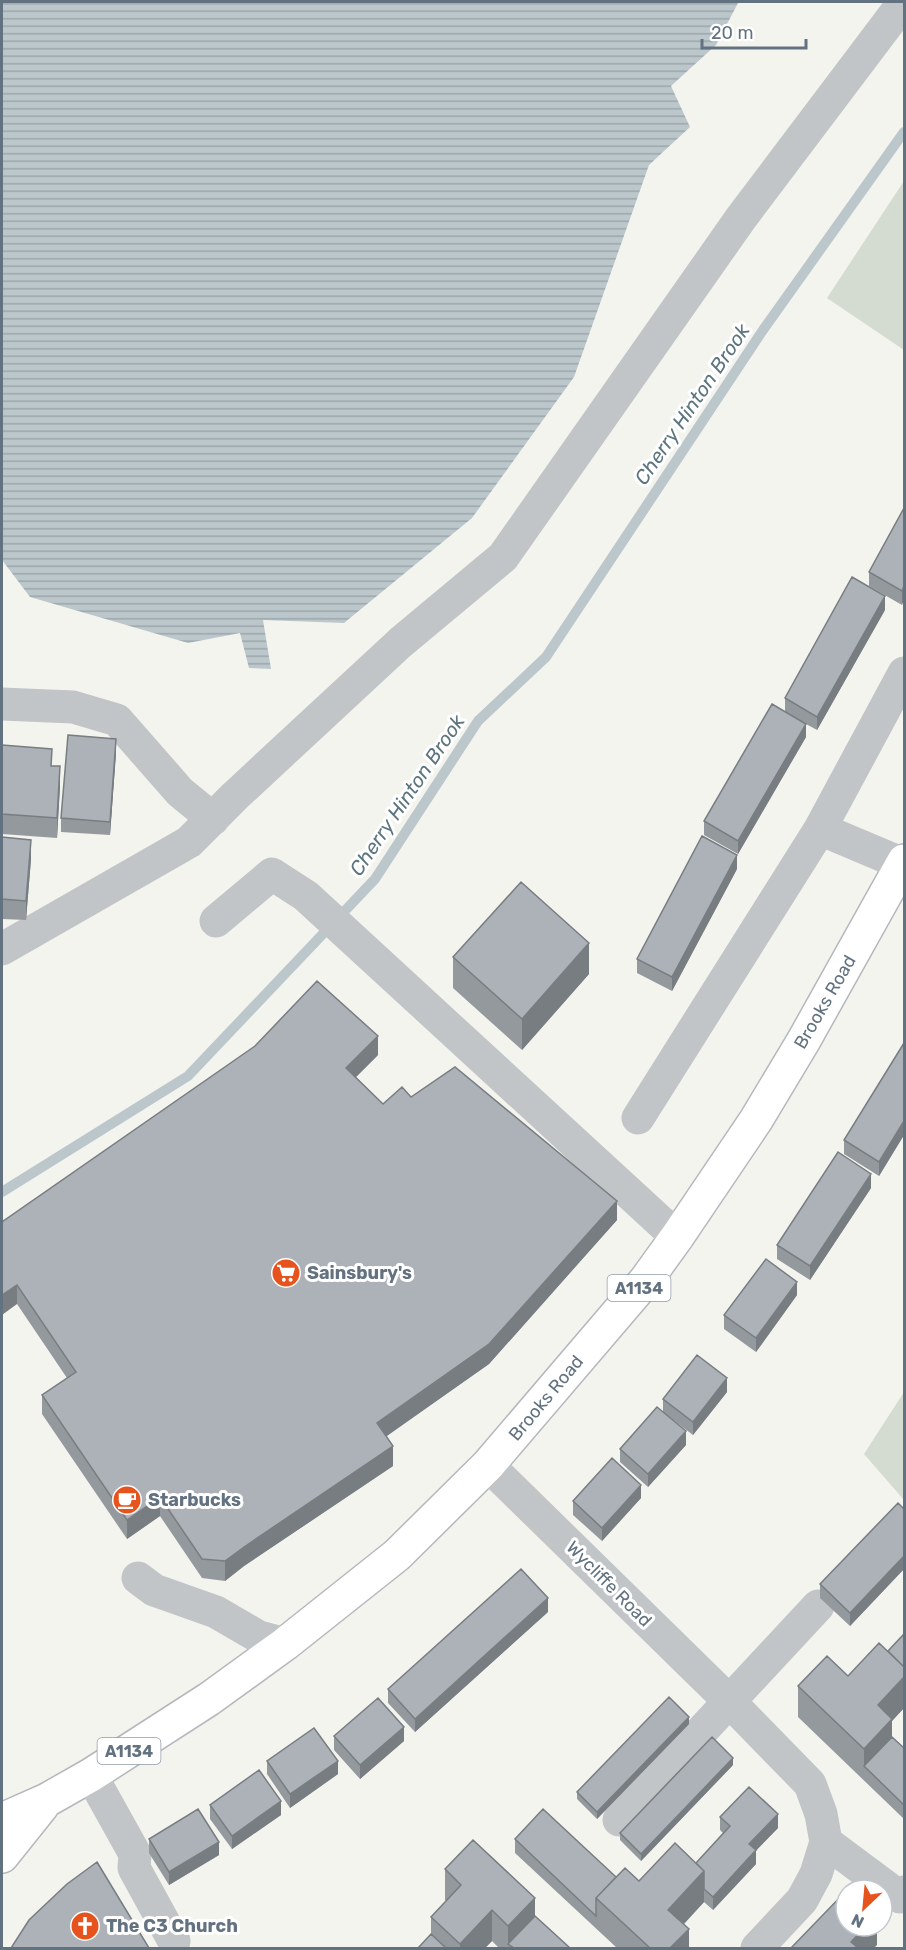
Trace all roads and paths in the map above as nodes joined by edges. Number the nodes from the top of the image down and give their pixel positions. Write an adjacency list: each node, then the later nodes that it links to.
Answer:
1 (904, 2): 4 (street)
2 (904, 673): 5 (street)
3 (2, 704): 4 (street)
4 (213, 819): 8 (street)
5 (820, 830): 6 (street, Brooks Road); 9 (street)
6 (904, 862): 10 (main road, Brooks Road / A1134)
7 (216, 921): 10 (street)
8 (2, 949)
9 (638, 1118)
10 (677, 1237): 11 (main road, Brooks Road / A1134)
11 (488, 1465): 14 (main road, Brooks Road / A1134); 15 (street, Wycliffe Road)
12 (138, 1578): 14 (street)
13 (818, 1606): 15 (street)
14 (285, 1644): 16 (main road, Brooks Road / A1134)
15 (730, 1702): 19 (street); 20 (street, Wycliffe Road)
16 (91, 1775): 17 (main road, Brooks Road / A1134); 23 (street)
17 (47, 1800): 18 (main road, Brooks Road / A1134); 21 (main road, Brooks Road / A1134)
18 (2, 1820)
19 (619, 1820)
20 (826, 1842): 22 (street); 24 (street, Wycliffe Road)
21 (2, 1856)
22 (904, 1892)
23 (174, 1941)
24 (757, 1948)

